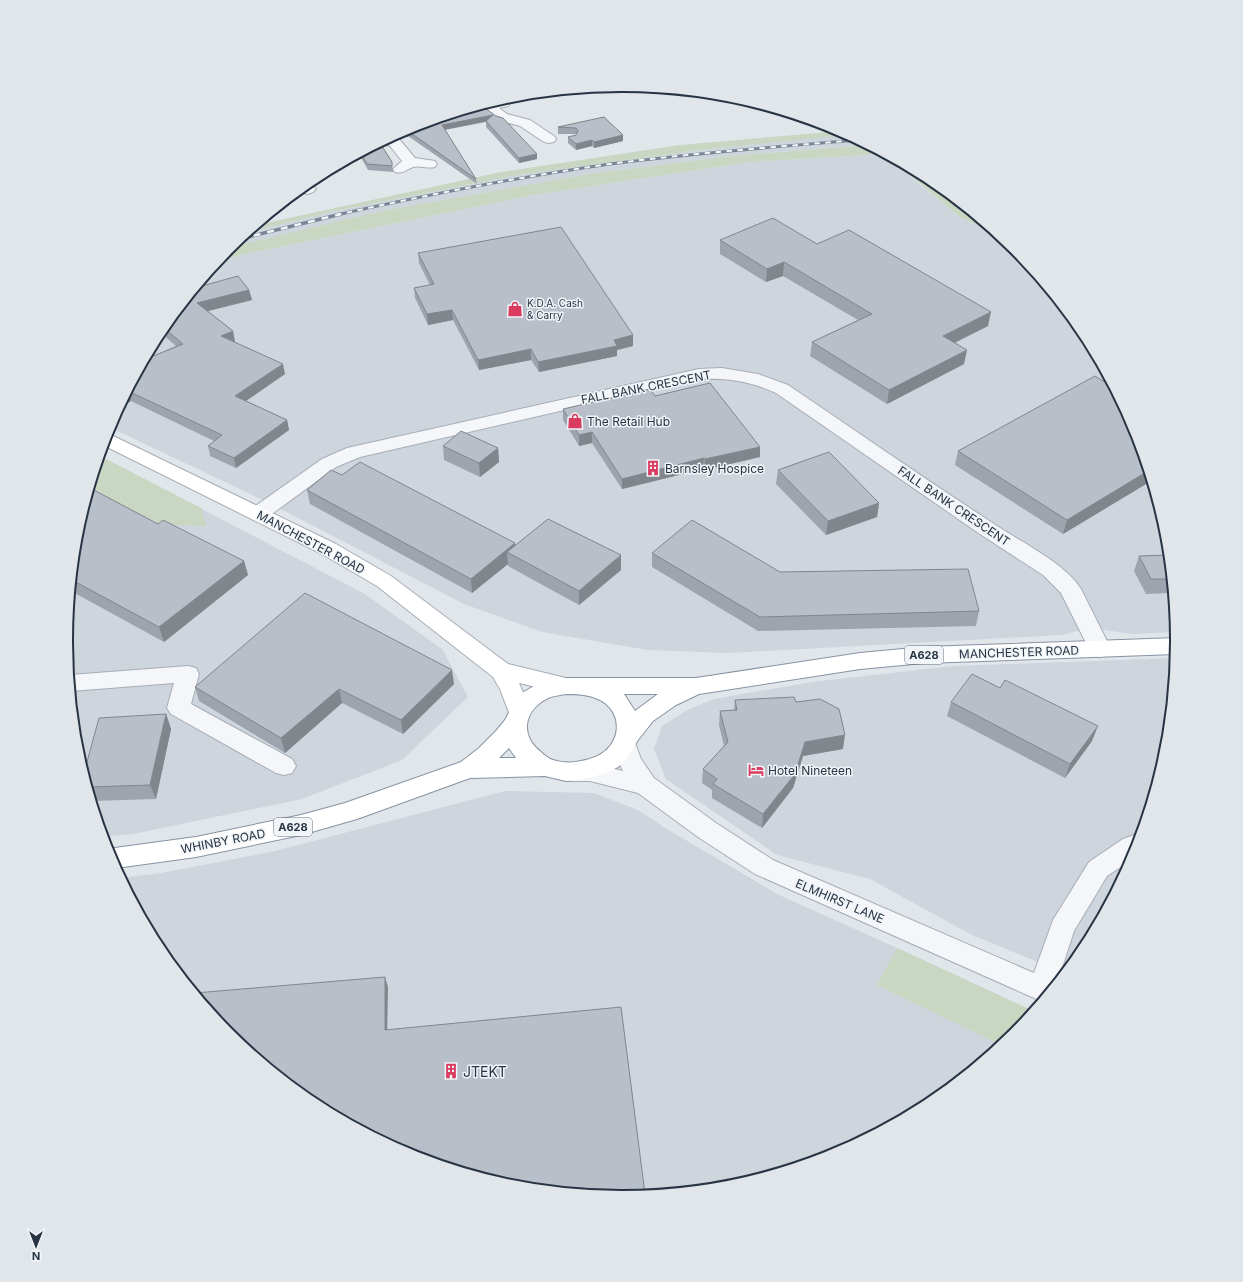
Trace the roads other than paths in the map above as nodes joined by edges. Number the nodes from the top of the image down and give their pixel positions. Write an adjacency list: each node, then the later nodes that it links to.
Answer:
1 (491, 108): 2 (street)
2 (549, 141)
3 (394, 142): 4 (street)
4 (430, 164)
5 (111, 441): 6 (main road, MANCHESTER ROAD)
6 (258, 514): 8 (street, FALL BANK CRESCENT); 9 (main road, MANCHESTER ROAD)
7 (1170, 646): 8 (main road, MANCHESTER ROAD / A628)
8 (1100, 649): 12 (main road, MANCHESTER ROAD / A628)
9 (501, 671): 11 (main road, MANCHESTER ROAD); 13 (main road, MANCHESTER ROAD)
10 (75, 683): 15 (street)
11 (575, 686): 12 (main road, MANCHESTER ROAD / A628); 13 (main road, MANCHESTER ROAD / A628); 14 (main road, MANCHESTER ROAD)
12 (696, 686): 14 (main road, MANCHESTER ROAD / A628)
13 (516, 719): 16 (main road, WHINBY ROAD / A628); 17 (main road, MANCHESTER ROAD)
14 (627, 740): 17 (main road, MANCHESTER ROAD / A628); 18 (street, ELMHIRST LANE)
15 (284, 766)
16 (469, 769): 17 (main road, WHINBY ROAD / A628); 20 (main road, WHINBY ROAD / A628)
17 (556, 769): 18 (street, ELMHIRST LANE)
18 (645, 785): 22 (street, ELMHIRST LANE)
19 (1129, 848): 21 (street)
20 (118, 857)
21 (1047, 988)
22 (1045, 990)

